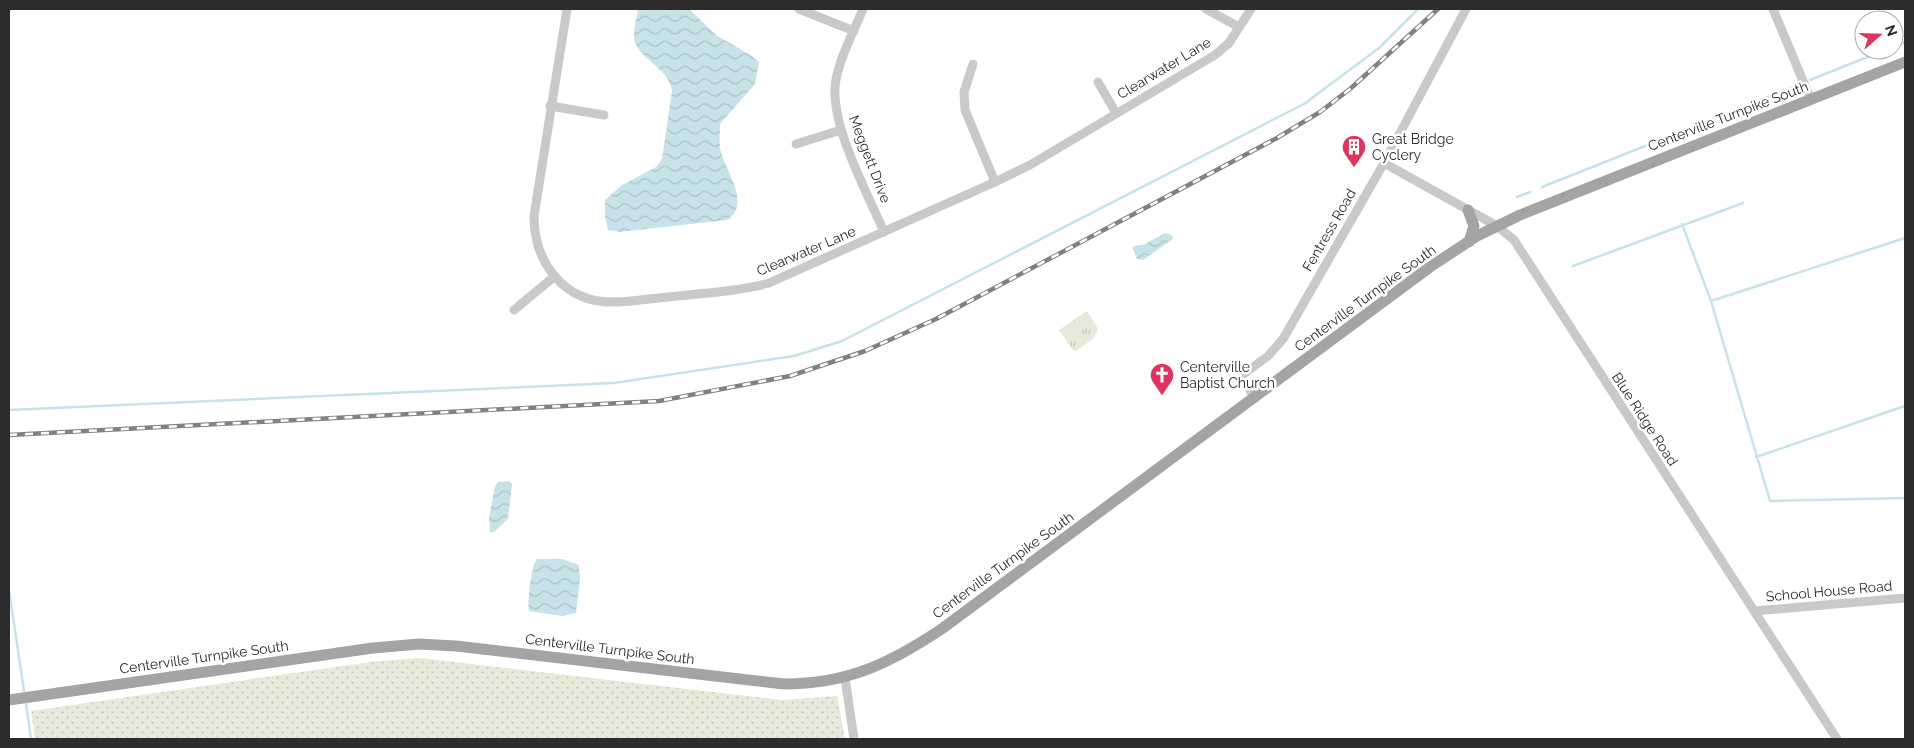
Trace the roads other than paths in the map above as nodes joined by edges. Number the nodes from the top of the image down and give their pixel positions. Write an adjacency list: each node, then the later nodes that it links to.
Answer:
1 (567, 9): 14 (street, Clearwater Lane)
2 (799, 9): 9 (street)
3 (863, 9): 9 (street, Meggett Drive)
4 (1206, 9): 8 (street)
5 (1251, 9): 8 (street, Clearwater Lane)
6 (1466, 9): 19 (street, Fentress Road)
7 (1773, 9): 13 (street)
8 (1239, 27): 15 (street, Clearwater Lane)
9 (854, 31): 17 (street, Meggett Drive)
10 (1905, 62): 13 (main road, Centerville Turnpike South)
11 (973, 64): 20 (street)
12 (1098, 82): 15 (street)
13 (1811, 100): 22 (main road, Centerville Turnpike South)
14 (550, 106): 16 (street); 25 (street, Clearwater Lane)
15 (1116, 113): 20 (street, Clearwater Lane)
16 (604, 115)
17 (841, 130): 18 (street); 23 (street, Meggett Drive)
18 (796, 144)
19 (1384, 163): 21 (street, Blue Ridge Road); 27 (street, Fentress Road)
20 (995, 182): 23 (street, Clearwater Lane)
21 (1468, 210): 22 (street, Blue Ridge Road); 24 (main road)
22 (1497, 226): 24 (main road, Centerville Turnpike South); 29 (street, Blue Ridge Road)
23 (884, 232): 25 (street, Clearwater Lane)
24 (1469, 242): 27 (main road, Centerville Turnpike South)
25 (554, 276): 26 (street)
26 (514, 310)
27 (1256, 398): 30 (main road, Centerville Turnpike South)
28 (1905, 598): 29 (street, School House Road)
29 (1754, 611): 33 (street, Blue Ridge Road)
30 (845, 678): 31 (main road, Centerville Turnpike South); 32 (street)
31 (9, 700)
32 (854, 739)
33 (1837, 739)

